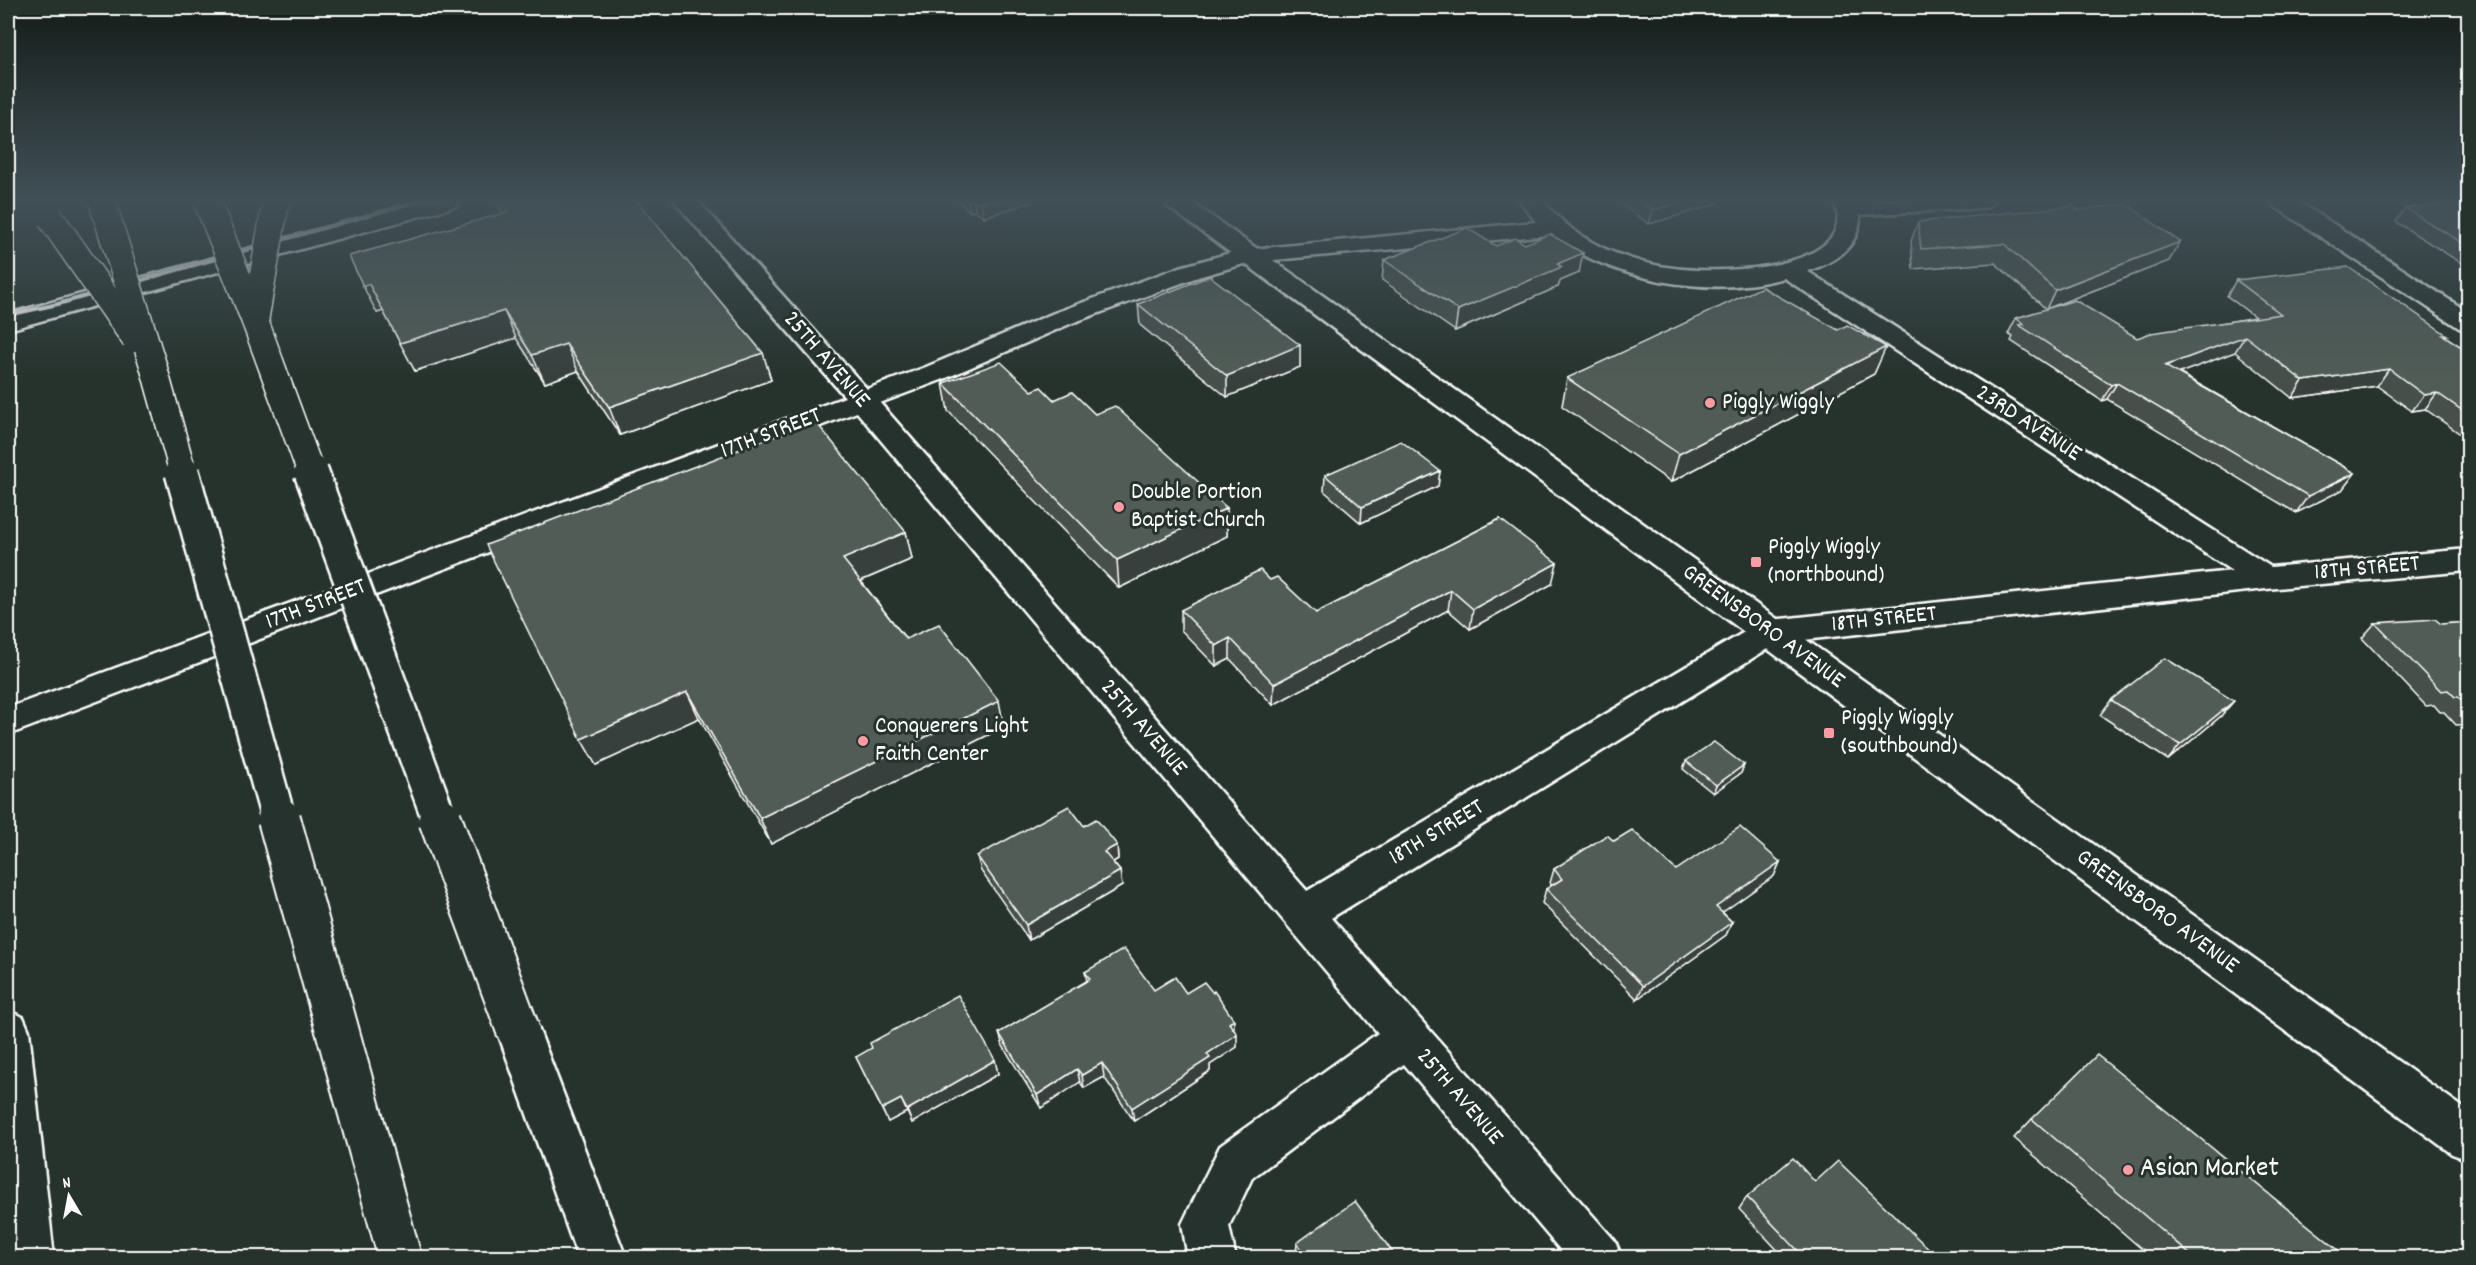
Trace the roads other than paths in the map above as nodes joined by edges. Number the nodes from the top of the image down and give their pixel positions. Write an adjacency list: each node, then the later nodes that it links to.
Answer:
1 (81, 260): 16 (main road, bridge)
2 (120, 260): 16 (main road, bridge)
3 (231, 260): 13 (main road, bridge)
4 (234, 260): 14 (main road)
5 (266, 260): 13 (main road, bridge)
6 (738, 260): 17 (main road, 25TH AVENUE)
7 (1232, 260): 17 (main road, 17TH STREET)
8 (1257, 260): 20 (main road, GREENSBORO AVENUE)
9 (1616, 260): 12 (main road)
10 (1815, 260): 12 (main road)
11 (2372, 260): 15 (main road)
12 (1790, 271): 19 (main road, 23RD AVENUE)
13 (255, 321): 28 (main road, bridge)
14 (8, 322)
15 (2469, 323)
16 (153, 365): 27 (main road, bridge)
17 (860, 400): 21 (main road, 17TH STREET); 22 (main road, 25TH AVENUE)
18 (2469, 560): 19 (main road, 18TH STREET)
19 (2266, 578): 20 (main road, 18TH STREET)
20 (1770, 632): 22 (main road, 18TH STREET); 25 (main road, GREENSBORO AVENUE)
21 (8, 722)
22 (1303, 914): 24 (main road, 25TH AVENUE)
23 (8, 1031): 26 (main road)
24 (1406, 1037): 29 (main road); 30 (main road, 25TH AVENUE)
25 (2469, 1138)
26 (30, 1257)
27 (400, 1257)
28 (602, 1257)
29 (1212, 1257)
30 (1598, 1257)

